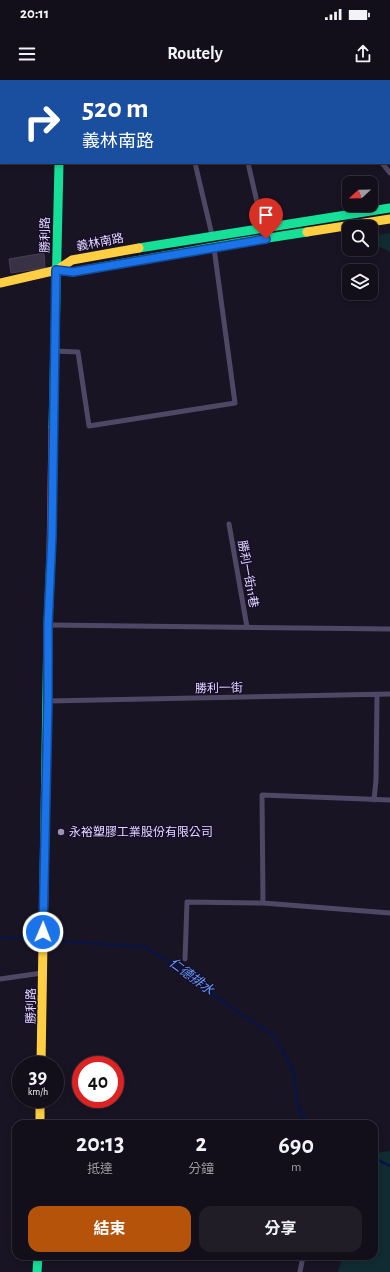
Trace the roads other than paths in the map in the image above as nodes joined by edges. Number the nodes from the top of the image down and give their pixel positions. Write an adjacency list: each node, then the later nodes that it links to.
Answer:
1 (59, 164): 11 (street, 勝利路)
2 (195, 164): 9 (lane)
3 (248, 164): 8 (lane)
4 (383, 164): 5 (lane)
5 (390, 173)
6 (390, 208): 8 (street, 義林南路)
7 (390, 219): 10 (street, 義林南路)
8 (263, 229): 9 (street, 義林南路)
9 (213, 236): 11 (street, 義林南路)
10 (214, 247): 11 (street, 義林南路); 13 (lane)
11 (56, 270): 12 (street); 13 (street, 勝利路)
12 (0, 283)
13 (54, 351): 15 (street, 勝利路)
14 (229, 524): 16 (lane, 勝利一街11巷)
15 (48, 625): 16 (lane); 20 (street, 勝利路)
16 (247, 627): 17 (lane)
17 (390, 629)
18 (390, 694): 19 (lane, 勝利一街)
19 (378, 695): 20 (lane, 勝利一街); 21 (lane)
20 (48, 701): 26 (street, 勝利路)
21 (374, 800): 22 (lane); 23 (lane)
22 (390, 800)
23 (263, 903): 24 (lane); 25 (lane)
24 (390, 913)
25 (185, 959)
26 (43, 972): 27 (lane); 28 (street, 勝利路)
27 (0, 979)
28 (41, 1056)
29 (40, 1108): 30 (street)
30 (40, 1120)
31 (38, 1260): 33 (street)
32 (302, 1260): 34 (lane)
33 (37, 1272)
34 (300, 1272)

